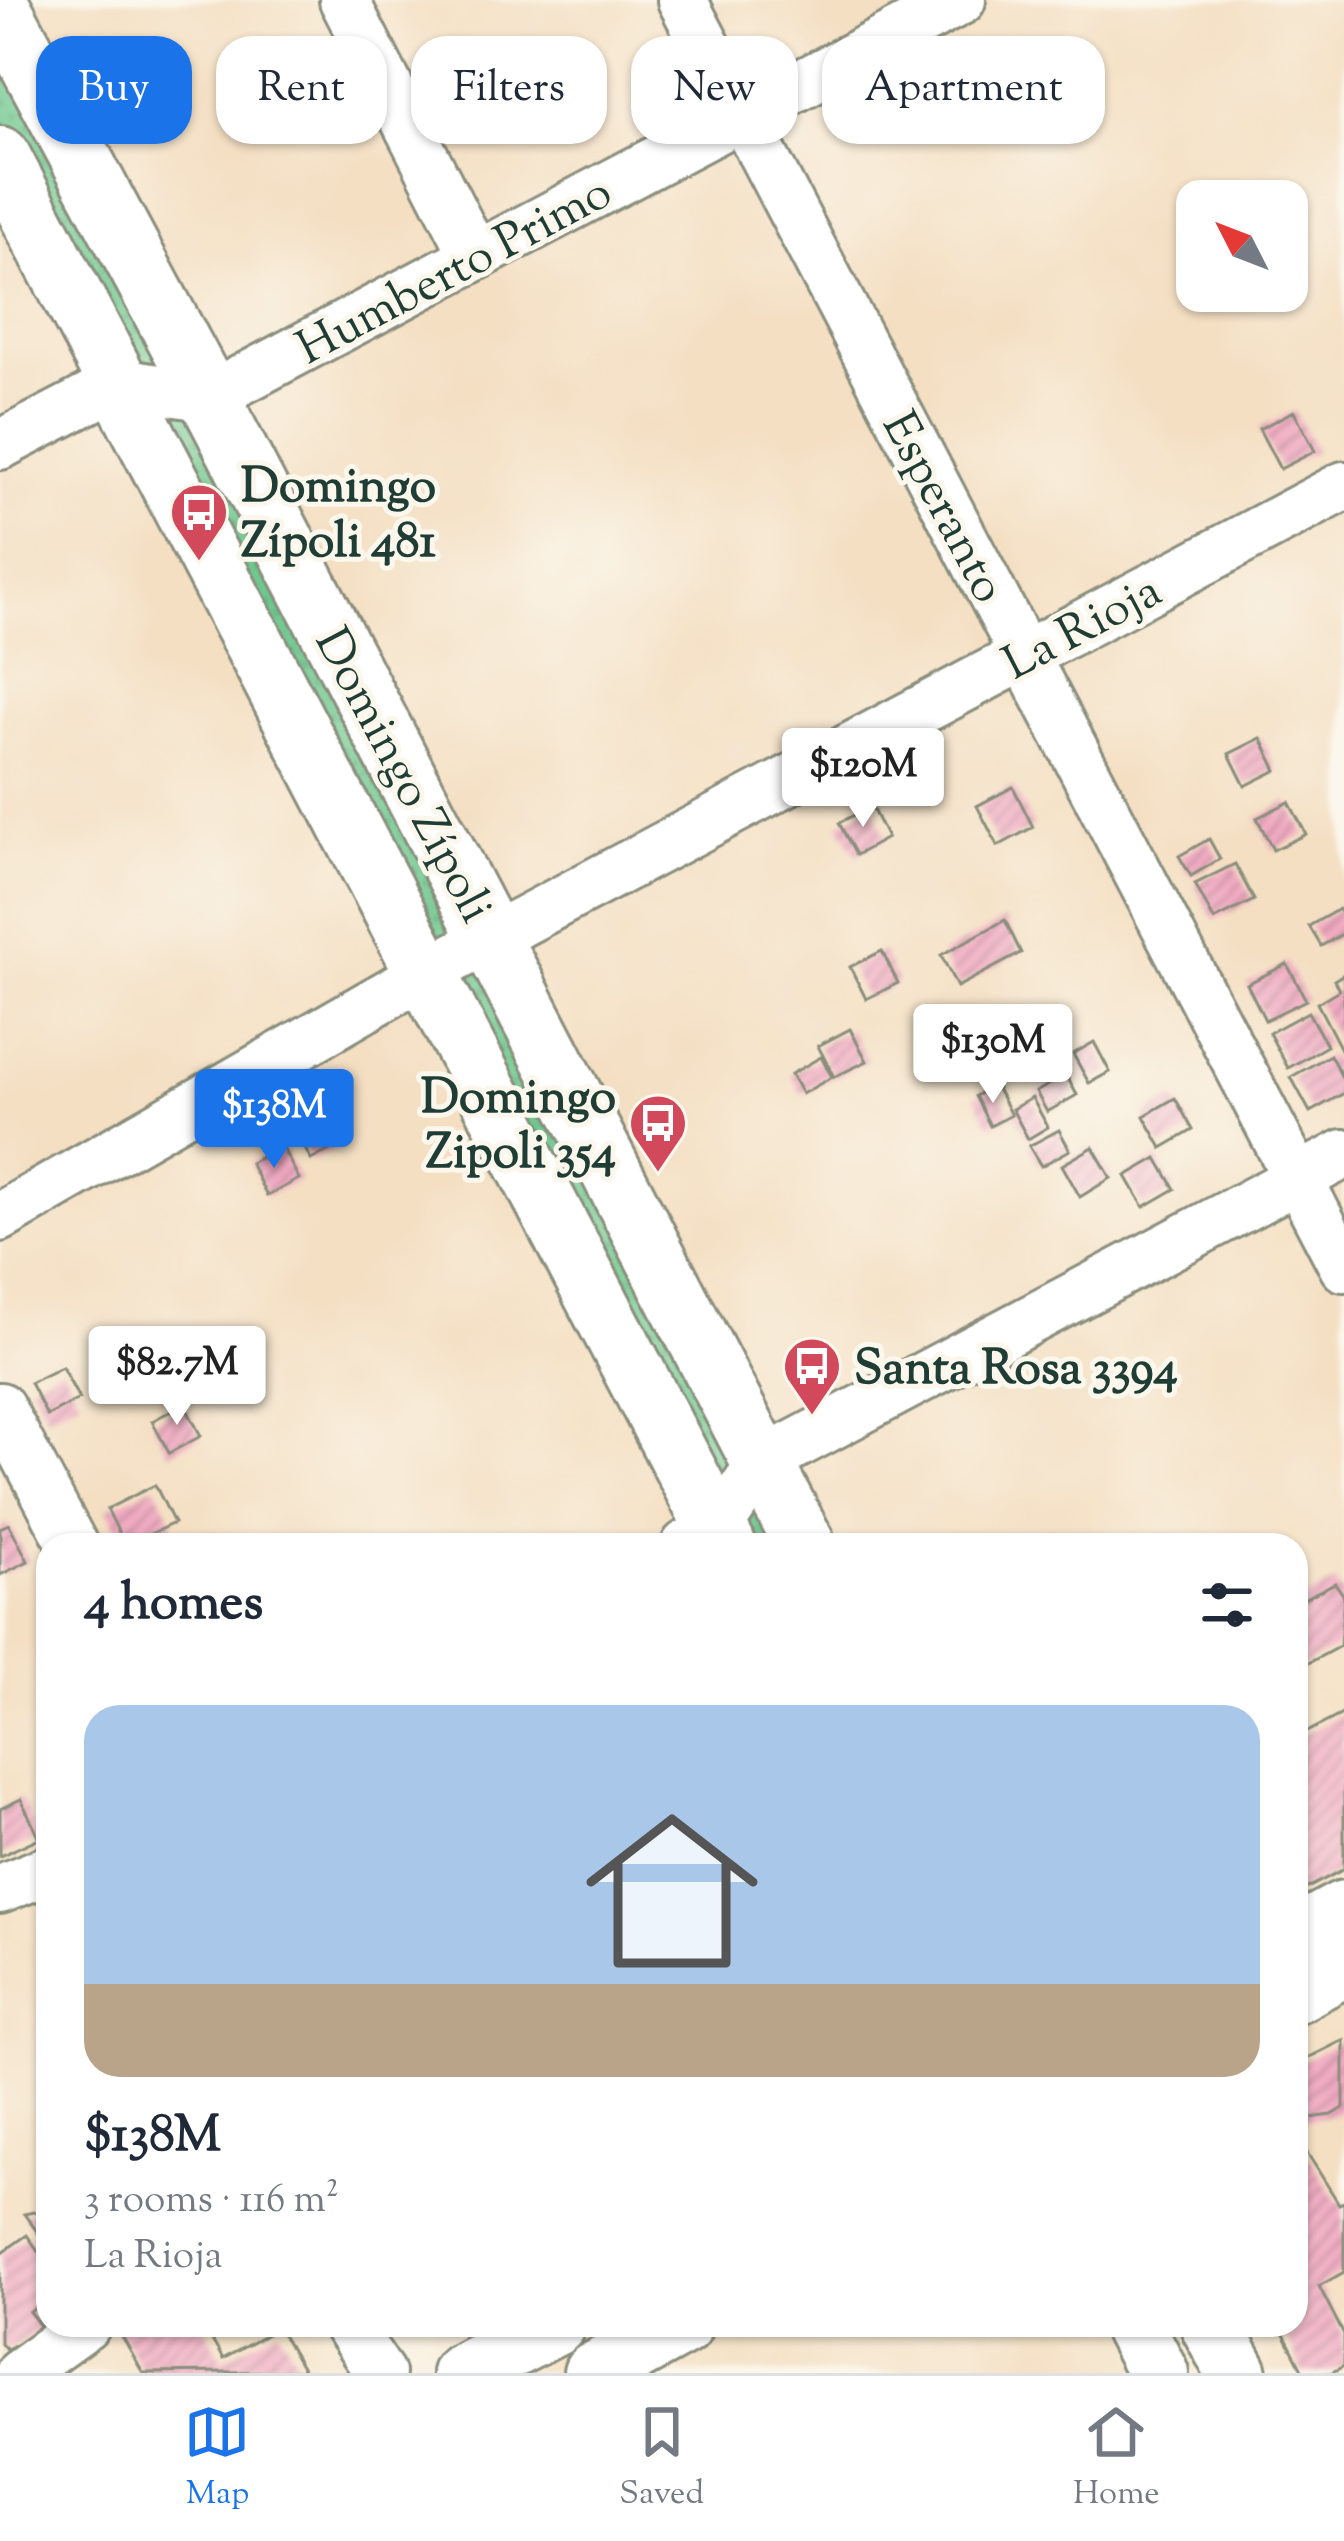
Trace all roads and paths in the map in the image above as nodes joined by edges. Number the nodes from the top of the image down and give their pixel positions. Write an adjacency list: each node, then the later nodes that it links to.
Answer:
1 (344, 0): 10 (street)
2 (682, 0): 5 (street, Esperanto)
3 (961, 0): 6 (street, Humberto Primo)
4 (0, 7): 12 (main road, Domingo Zípoli)
5 (701, 36)
6 (798, 86)
7 (689, 144): 10 (street, Humberto Primo)
8 (757, 144): 15 (street, Esperanto)
9 (0, 157): 11 (main road, Domingo Zípoli)
10 (475, 256): 12 (street, Humberto Primo)
11 (119, 383): 12 (street); 13 (street); 17 (main road, Domingo Zípoli)
12 (209, 397): 16 (main road, Domingo Zípoli)
13 (0, 445)
14 (1344, 486): 15 (street, La Rioja)
15 (1024, 655): 16 (street, La Rioja); 19 (street, Esperanto)
16 (491, 938): 17 (street, La Rioja); 23 (main road, Domingo Zípoli)
17 (427, 972): 20 (street, La Rioja); 25 (main road, Domingo Zípoli)
18 (1344, 1154): 19 (street)
19 (1298, 1178): 21 (street, Esperanto); 23 (street)
20 (0, 1217)
21 (1344, 1267)
22 (0, 1407): 24 (street)
23 (762, 1462): 26 (street); 27 (main road, Domingo Zípoli)
24 (67, 1533)
25 (706, 1533)
26 (714, 1533)
27 (799, 1533)
28 (36, 1875): 29 (street)
29 (0, 1889)
30 (1344, 1911): 31 (main road)
31 (1308, 1930)
32 (1344, 1966): 33 (main road)
33 (1308, 1986)
34 (69, 2337): 40 (street)
35 (355, 2337): 41 (street)
36 (532, 2337): 42 (main road)
37 (660, 2337): 43 (main road)
38 (1139, 2337): 44 (main road)
39 (1218, 2337): 45 (main road)
40 (19, 2373)
41 (380, 2373)
42 (462, 2373)
43 (594, 2373)
44 (1159, 2373)
45 (1237, 2373)

